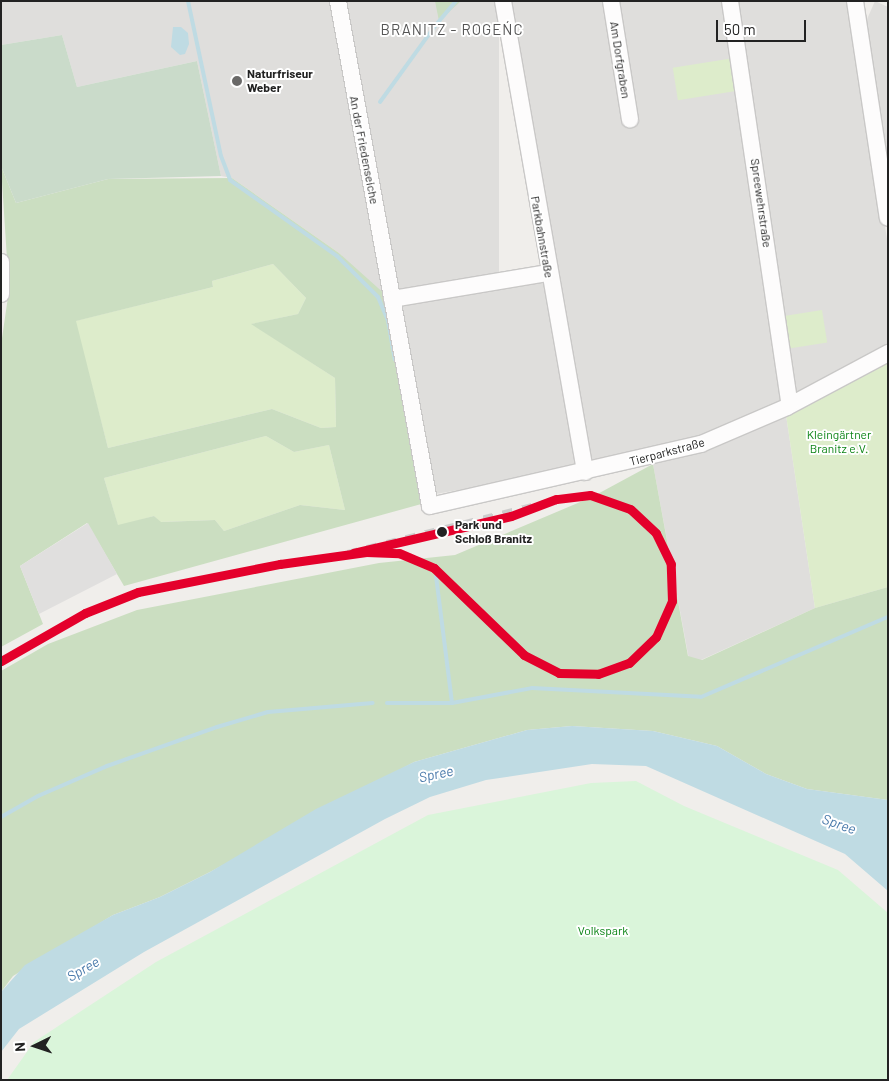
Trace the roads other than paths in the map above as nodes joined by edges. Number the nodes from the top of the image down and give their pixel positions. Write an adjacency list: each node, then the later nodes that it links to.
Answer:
1 (338, 1): 11 (street, An der Friedenseiche)
2 (503, 1): 9 (street, Parkbahnstraße)
3 (611, 1): 6 (street, Am Dorfgraben)
4 (730, 1): 13 (street, Spreewehrstraße)
5 (855, 1): 7 (street)
6 (630, 119)
7 (888, 218)
8 (1, 262): 10 (street)
9 (548, 273): 11 (street); 14 (street, Parkbahnstraße)
10 (1, 294)
11 (392, 299): 15 (street, An der Friedenseiche)
12 (888, 353): 13 (street, Tierparkstraße)
13 (790, 405): 14 (street, Tierparkstraße)
14 (584, 472): 15 (street, Tierparkstraße)
15 (430, 506)

